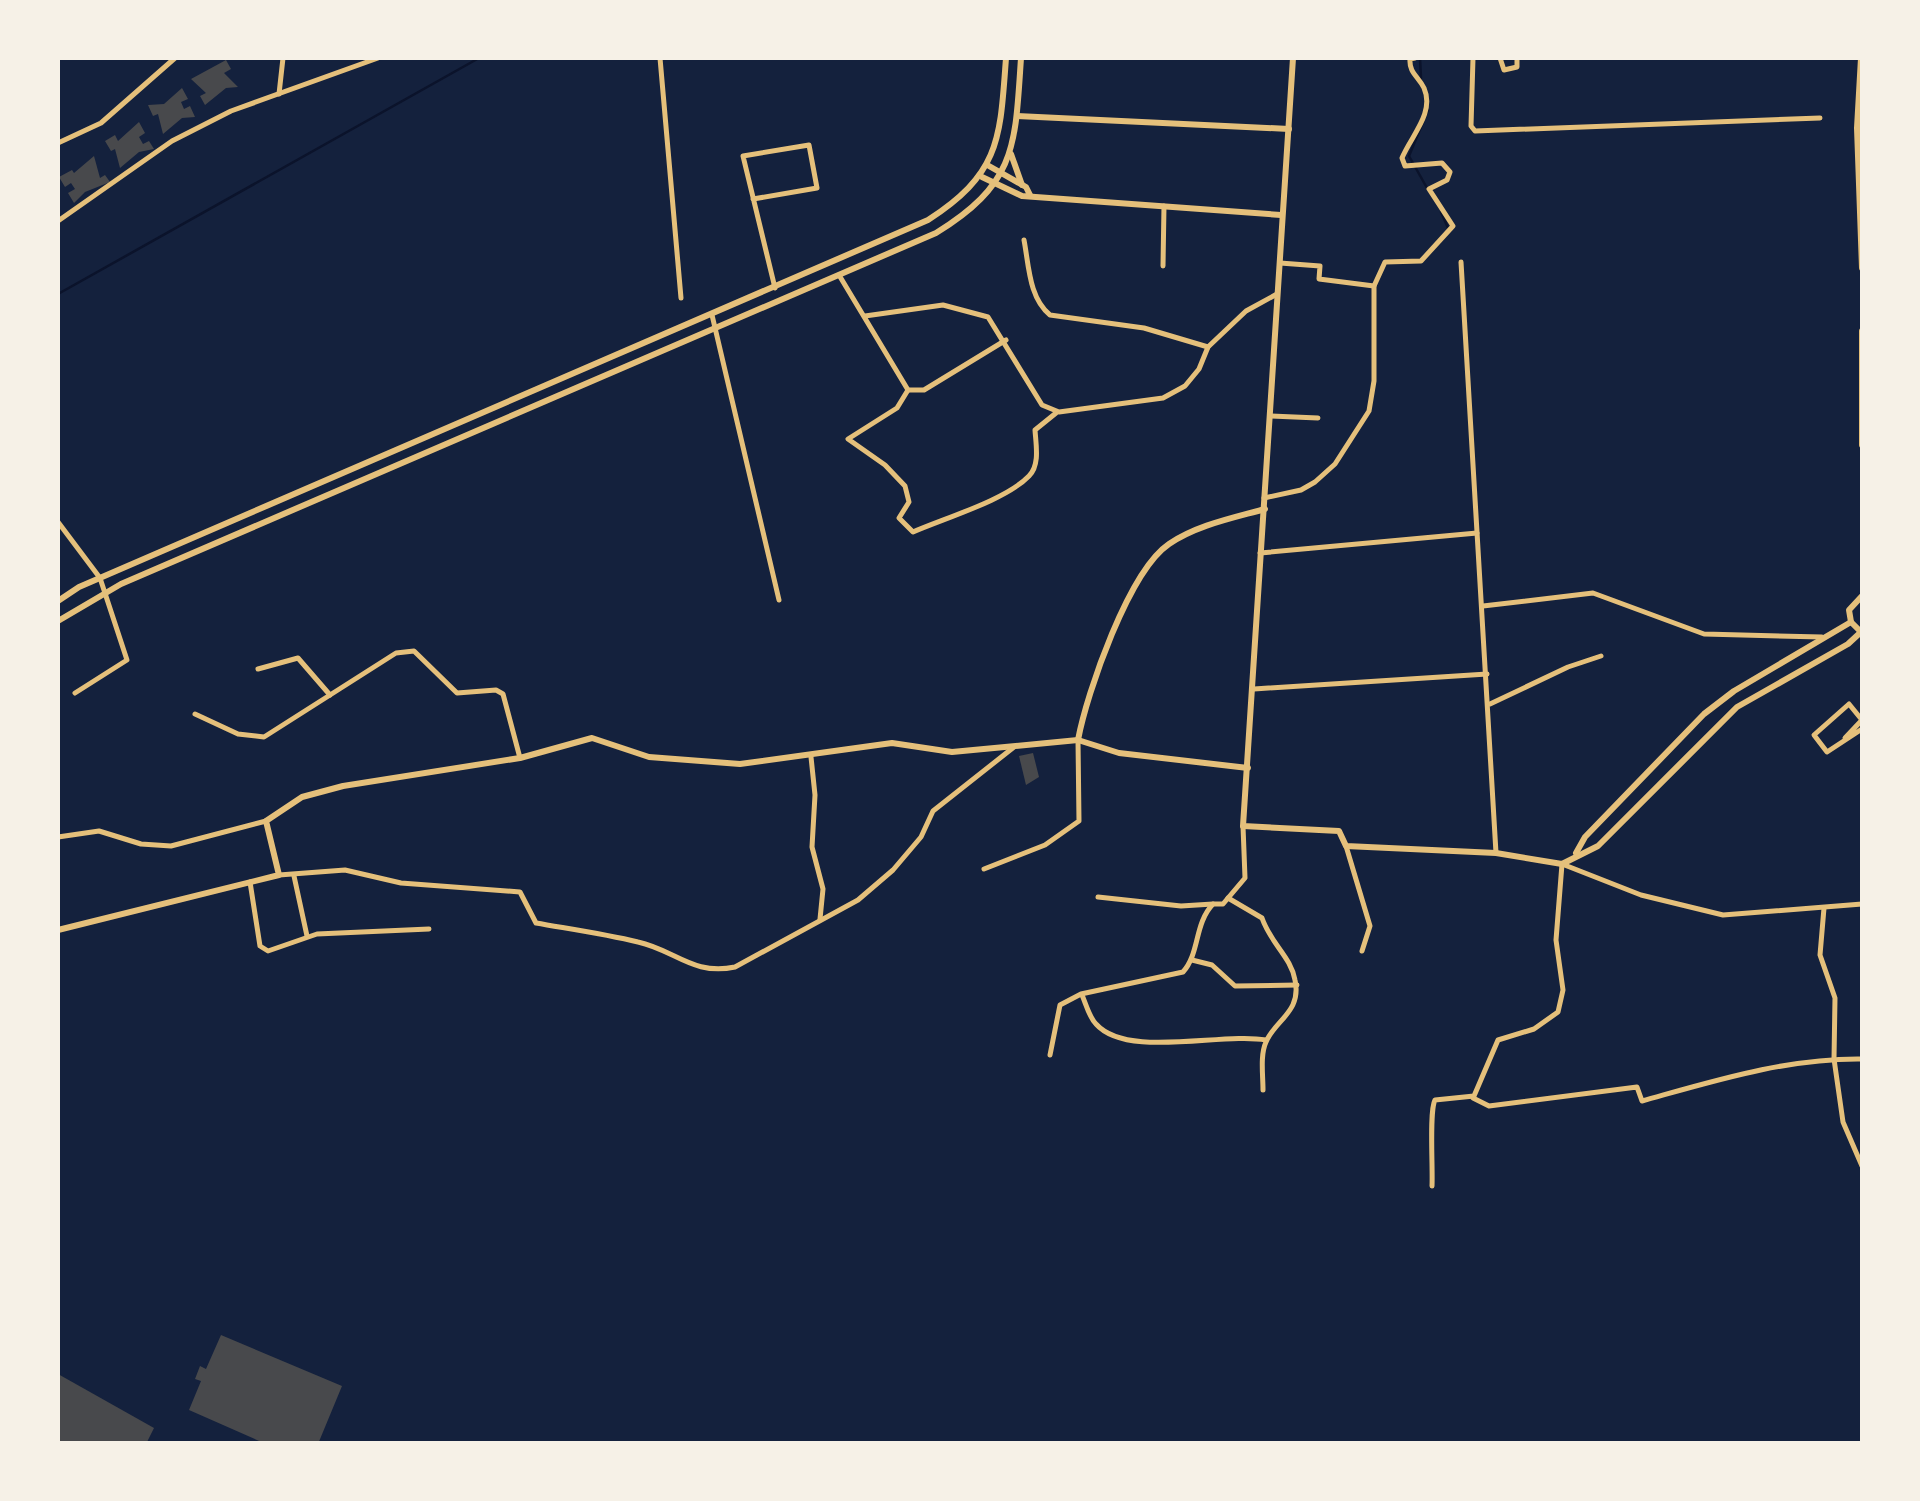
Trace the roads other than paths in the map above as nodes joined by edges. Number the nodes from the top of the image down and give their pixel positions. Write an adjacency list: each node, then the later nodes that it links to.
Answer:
1 (175, 58): 17 (street)
2 (283, 58): 13 (street)
3 (378, 58): 13 (street)
4 (660, 58): 39 (street)
5 (1006, 58): 19 (street)
6 (1021, 58): 14 (street)
7 (1293, 58): 16 (street)
8 (1415, 58): 36 (street)
9 (1473, 58): 15 (street)
10 (1500, 58): 11 (street)
11 (1516, 58)
12 (1861, 58): 22 (street)
13 (279, 94): 29 (street)
14 (1017, 116): 16 (street); 18 (street)
15 (1820, 118)
16 (1290, 129): 28 (street)
17 (58, 143)
18 (1010, 153): 20 (street); 23 (street)
19 (988, 166): 20 (street); 21 (street)
20 (1002, 174): 23 (street); 24 (street)
21 (982, 177): 24 (street); 37 (street)
22 (1861, 181): 34 (street)
23 (1022, 184): 25 (street)
24 (996, 186): 25 (street); 35 (street)
25 (1030, 195): 27 (street)
26 (753, 199): 26 (street); 37 (street)
27 (1164, 206): 28 (street); 33 (street)
28 (1280, 215): 32 (street)
29 (58, 221)
30 (1024, 240): 45 (street)
31 (1461, 262): 57 (street)
32 (1280, 263): 36 (street); 38 (street)
33 (1163, 266)
34 (1862, 268)
35 (839, 275): 41 (street); 42 (street)
36 (1374, 286): 53 (street)
37 (775, 288): 40 (street)
38 (1279, 294): 45 (street); 49 (street)
39 (681, 298)
40 (712, 314): 42 (street); 56 (street)
41 (864, 316): 44 (street); 46 (street)
42 (715, 328): 58 (street); 63 (street)
43 (1862, 331): 47 (street)
44 (1006, 340): 46 (street); 48 (street)
45 (1208, 346): 48 (street)
46 (908, 390): 48 (street)
47 (1862, 411): 51 (street)
48 (1059, 412)
49 (1268, 416): 50 (street); 53 (street)
50 (1318, 418)
51 (1862, 423): 52 (street)
52 (1862, 445)
53 (1264, 498): 54 (street)
54 (1265, 509): 59 (street); 84 (street)
55 (58, 522): 60 (street)
56 (222, 526): 58 (street); 60 (street)
57 (1477, 532): 59 (street); 65 (street)
58 (228, 538): 61 (street)
59 (1260, 553): 75 (street)
60 (100, 578): 61 (street); 64 (street)
61 (105, 592): 66 (street); 76 (street)
62 (1862, 596): 67 (street)
63 (779, 600)
64 (58, 601)
65 (1483, 606): 69 (street); 74 (street)
66 (58, 621)
67 (1851, 622): 68 (street); 69 (street)
68 (1862, 632): 72 (street)
69 (1824, 637): 70 (street)
70 (1802, 650): 72 (street); 77 (street)
71 (1601, 656): 79 (street)
72 (1810, 663): 80 (street)
73 (258, 670): 78 (street)
74 (1488, 674): 75 (street); 79 (street)
75 (1254, 689): 89 (street)
76 (75, 693)
77 (1729, 695): 80 (street); 88 (street)
78 (330, 696): 81 (street); 86 (street)
79 (1490, 704): 97 (street)
80 (1737, 707): 90 (street)
81 (195, 714)
82 (1862, 729): 83 (street)
83 (1845, 738): 83 (street)
84 (1078, 740): 85 (street); 89 (street); 100 (street)
85 (1014, 747): 87 (street); 109 (street)
86 (520, 758): 87 (street); 93 (street)
87 (811, 758): 109 (street)
88 (1656, 764): 90 (street); 91 (street)
89 (1248, 768): 94 (street)
90 (1667, 774): 92 (street)
91 (1613, 807): 92 (street); 98 (street)
92 (1624, 819): 98 (street)
93 (266, 821): 95 (street); 101 (street)
94 (1243, 826): 96 (street); 105 (street)
95 (58, 837)
96 (1346, 846): 97 (street); 113 (street)
97 (1496, 852): 99 (street)
98 (1575, 854): 99 (street)
99 (1562, 864): 108 (street); 122 (street)
100 (984, 869)
101 (278, 875): 102 (street); 103 (street)
102 (294, 876): 109 (street); 112 (street)
103 (250, 882): 111 (street); 112 (street)
104 (1098, 897): 106 (street)
105 (1228, 898): 106 (street); 115 (street)
106 (1213, 904): 114 (street)
107 (1862, 904): 108 (street)
108 (1824, 908): 119 (street)
109 (820, 919)
110 (430, 929): 112 (street)
111 (58, 930)
112 (308, 936)
113 (1362, 950)
114 (1192, 960): 115 (street); 116 (street)
115 (1296, 985): 117 (street)
116 (1081, 994): 117 (street); 118 (street)
117 (1266, 1040): 121 (street)
118 (1050, 1056)
119 (1834, 1059): 120 (street); 122 (street); 123 (street)
120 (1862, 1060)
121 (1263, 1090)
122 (1472, 1097): 124 (street)
123 (1862, 1166)
124 (1432, 1186)

